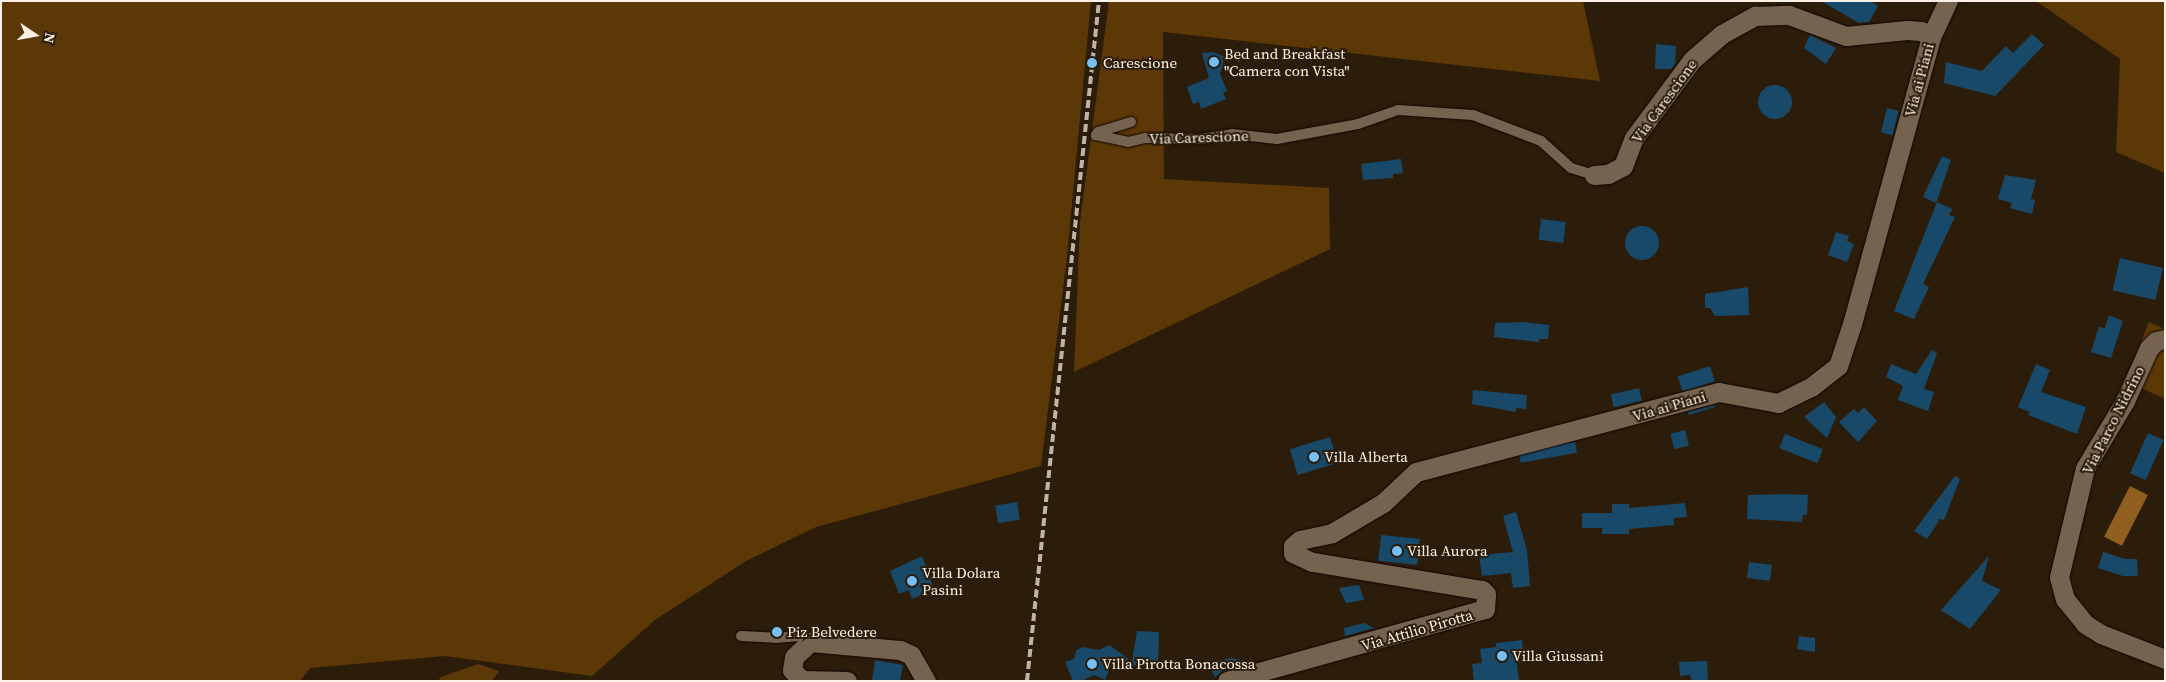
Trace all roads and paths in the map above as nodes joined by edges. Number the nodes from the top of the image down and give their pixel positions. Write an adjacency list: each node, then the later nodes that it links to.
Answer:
1 (1948, 1): 2 (street, Via ai Piani)
2 (1930, 37): 4 (street, Via Carescione); 6 (street, Via ai Piani)
3 (1130, 122): 4 (lane, Via Carescione)
4 (1594, 175)
5 (2165, 339): 9 (street, Via Parco Nidrino)
6 (1293, 553): 12 (street, Via Attilio Pirotta)
7 (741, 636): 8 (lane)
8 (810, 642): 10 (street); 11 (street)
9 (2165, 659)
10 (846, 681)
11 (926, 681)
12 (1228, 681)

